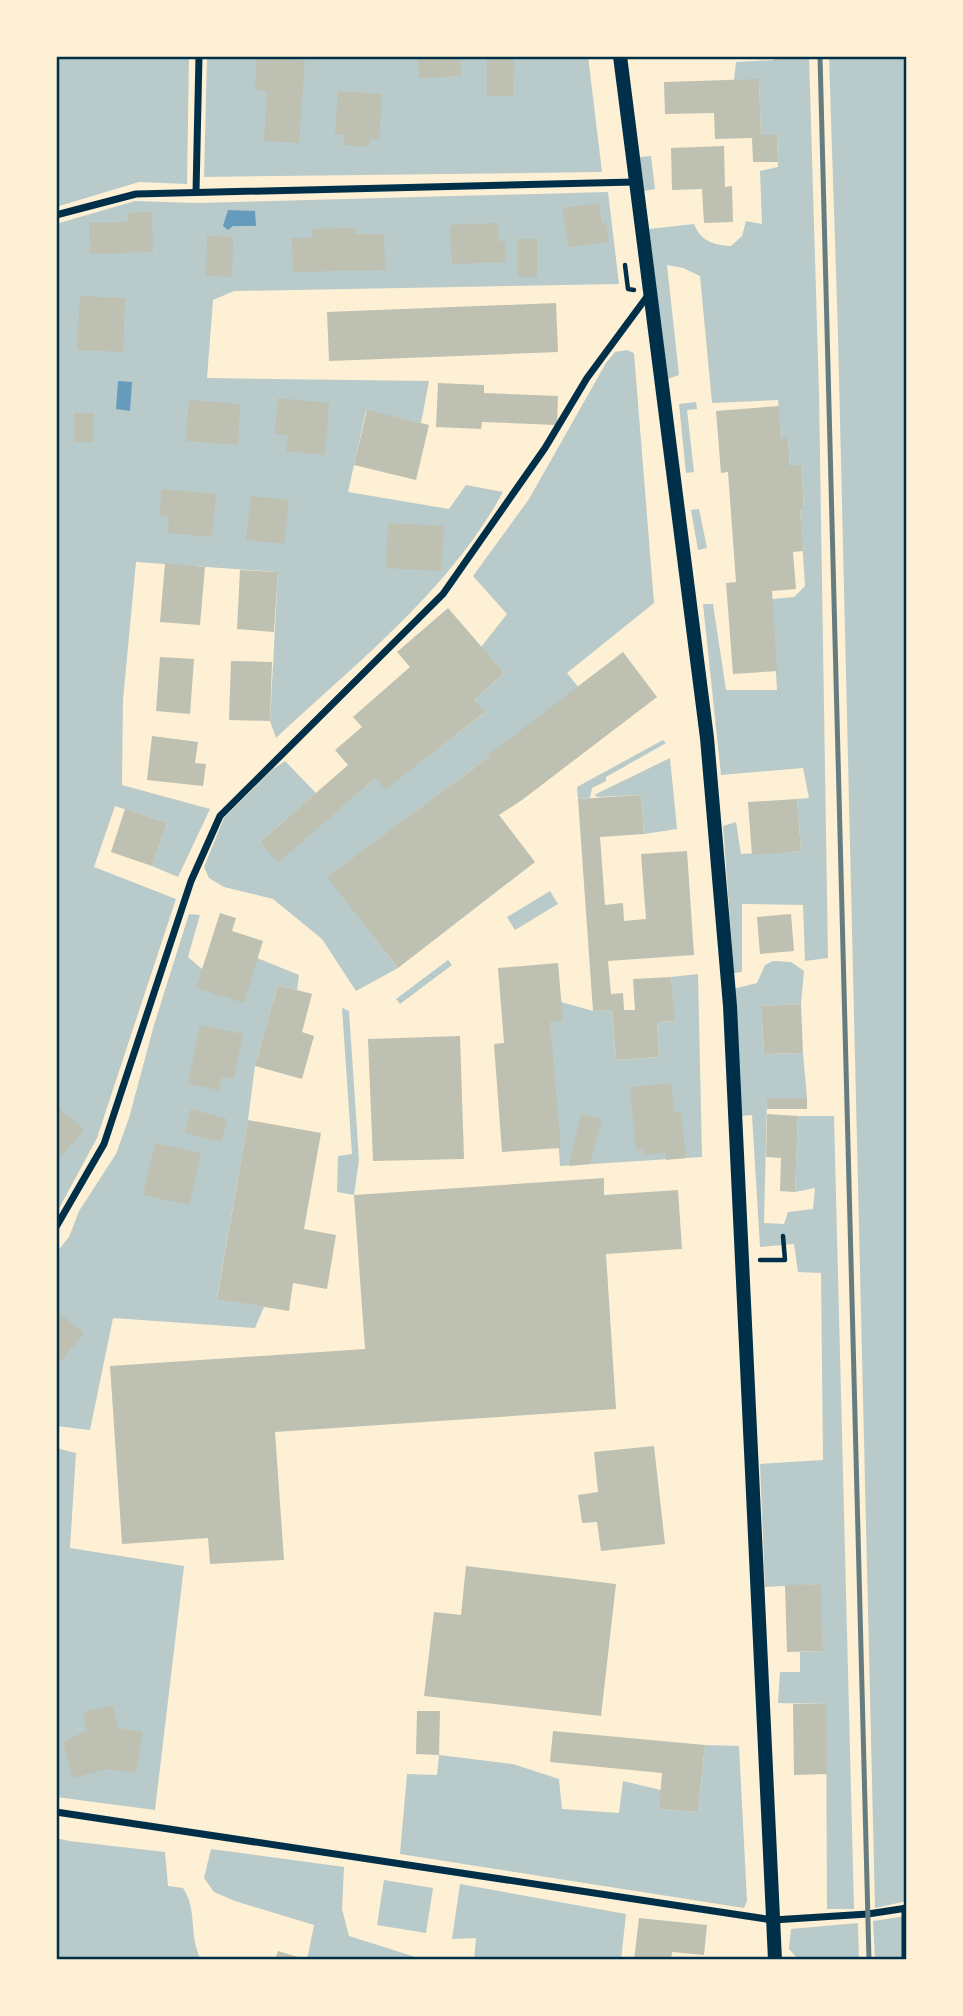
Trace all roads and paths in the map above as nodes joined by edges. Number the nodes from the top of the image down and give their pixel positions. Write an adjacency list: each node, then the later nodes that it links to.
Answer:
1 (199, 56): 4 (street)
2 (620, 56): 3 (main road)
3 (635, 182): 4 (street); 6 (main road)
4 (196, 192): 5 (street)
5 (56, 215)
6 (651, 292): 7 (street); 12 (main road)
7 (56, 1227)
8 (783, 1236): 9 (path)
9 (757, 1260)
10 (56, 1812): 12 (street)
11 (906, 1908): 12 (street); 14 (street)
12 (773, 1920): 13 (main road)
13 (775, 1960)
14 (905, 1960)

